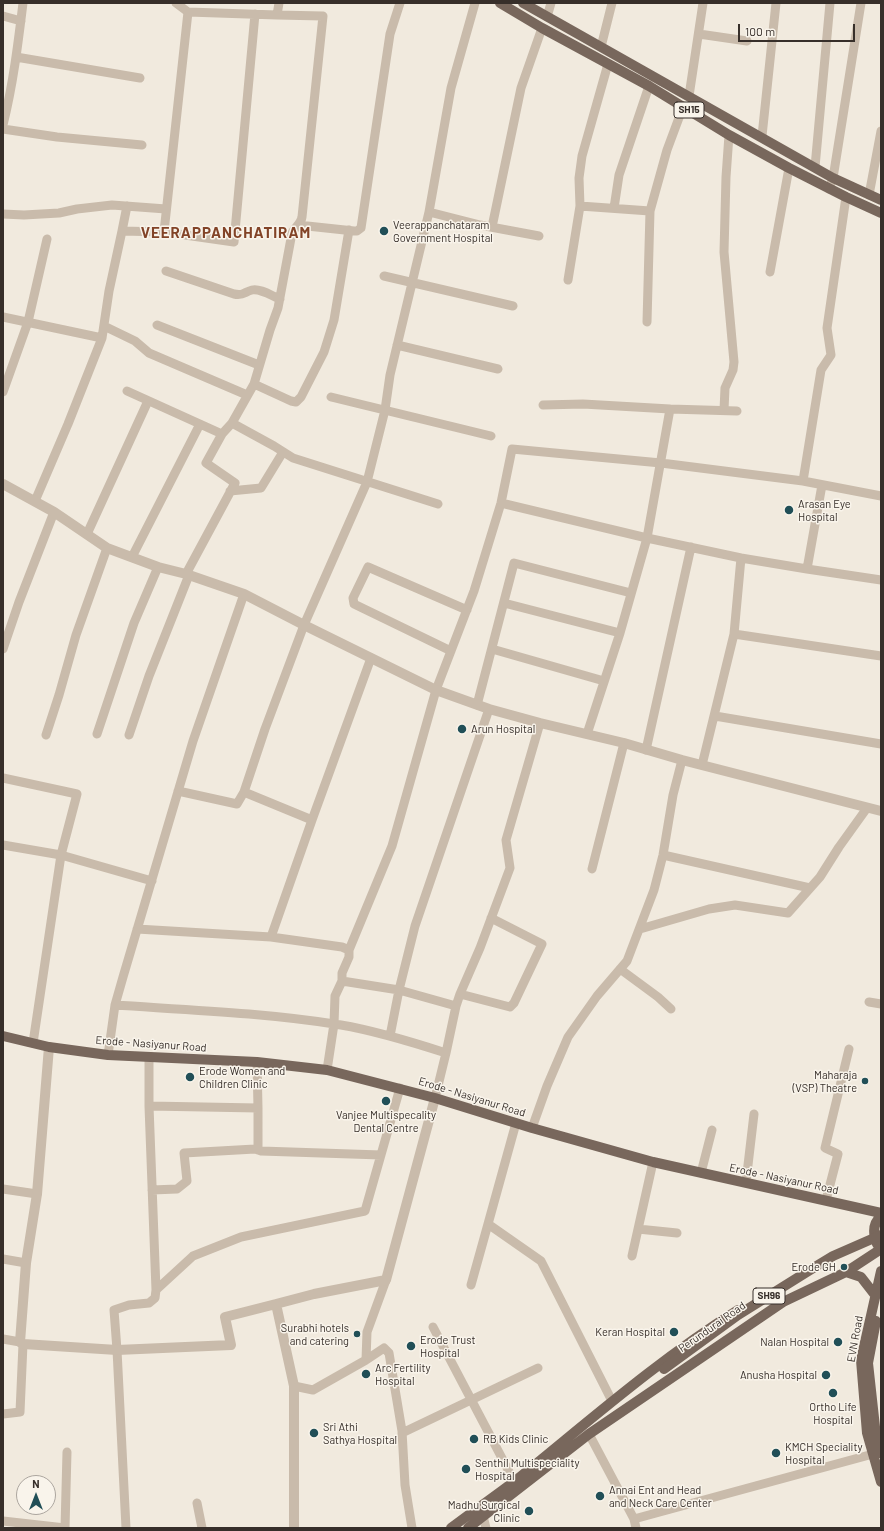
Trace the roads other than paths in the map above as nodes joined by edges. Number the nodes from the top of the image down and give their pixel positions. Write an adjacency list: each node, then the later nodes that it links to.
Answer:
1 (23, 3): 19 (street)
2 (176, 3): 14 (street)
3 (279, 3): 16 (street)
4 (400, 3): 54 (street)
5 (475, 3): 49 (street)
6 (500, 3): 20 (main road, SH15)
7 (523, 3): 18 (main road, SH15)
8 (551, 3): 18 (street)
9 (612, 3): 23 (street)
10 (703, 3): 21 (street)
11 (776, 3): 35 (street)
12 (830, 3): 37 (street)
13 (861, 3): 39 (street)
14 (188, 12): 15 (street); 47 (street)
15 (255, 14): 16 (street); 56 (street)
16 (277, 15): 52 (street)
17 (3, 16): 19 (street)
18 (547, 17): 23 (main road, SH15)
19 (21, 21): 24 (street)
20 (542, 28): 25 (main road, SH15); 53 (street)
21 (698, 34): 22 (street); 29 (street)
22 (747, 41)
23 (601, 47): 29 (main road, SH15)
24 (16, 57): 26 (street); 27 (street)
25 (608, 64): 28 (main road, SH15); 45 (street)
26 (140, 78)
27 (7, 79): 31 (street)
28 (649, 86): 30 (main road, SH15); 46 (street)
29 (689, 96): 35 (main road, SH15)
30 (683, 107): 34 (main road, SH15); 48 (street)
31 (3, 125)
32 (3, 129): 36 (street)
33 (881, 131): 41 (street)
34 (729, 135): 38 (main road, SH15); 84 (street)
35 (762, 136): 37 (main road, SH15)
36 (142, 145)
37 (815, 167): 39 (main road, SH15)
38 (789, 168): 40 (main road, SH15); 60 (street)
39 (833, 178): 40 (street); 41 (main road, SH15)
40 (829, 189): 42 (main road, SH15)
41 (869, 195): 43 (main road, SH15)
42 (846, 197): 50 (main road, SH15); 92 (street)
43 (881, 200)
44 (127, 206): 47 (street); 51 (street); 55 (street)
45 (580, 206): 46 (street); 62 (street)
46 (614, 208): 48 (street)
47 (166, 209): 56 (street)
48 (650, 211): 68 (street)
49 (429, 212): 53 (street); 63 (street)
50 (881, 213)
51 (3, 214)
52 (298, 225): 54 (street); 64 (street)
53 (492, 227): 57 (street)
54 (349, 230): 75 (street)
55 (122, 231): 56 (street); 70 (street)
56 (164, 232)
57 (539, 236)
58 (47, 240): 67 (street)
59 (166, 271): 64 (street)
60 (770, 272)
61 (384, 276): 63 (street)
62 (568, 280)
63 (412, 282): 65 (street); 72 (street)
64 (280, 299): 73 (street)
65 (513, 306)
66 (3, 317): 67 (street)
67 (28, 322): 71 (street); 77 (street)
68 (647, 322)
69 (157, 325): 73 (street)
70 (104, 326): 71 (street); 78 (street)
71 (102, 338): 98 (street)
72 (397, 345): 74 (street); 83 (street)
73 (259, 365): 75 (street)
74 (498, 369)
75 (254, 384): 78 (street)
76 (127, 391): 80 (street)
77 (3, 392)
78 (247, 395): 86 (street)
79 (331, 397): 83 (street)
80 (148, 401): 87 (street); 102 (street)
81 (543, 405): 82 (street)
82 (670, 409): 84 (street); 91 (street)
83 (385, 410): 89 (street); 93 (street)
84 (724, 410): 85 (street)
85 (737, 411)
86 (232, 423): 88 (street); 90 (street)
87 (200, 424): 88 (street); 106 (street)
88 (222, 434): 96 (street)
89 (491, 436)
90 (283, 452): 93 (street); 96 (street)
91 (661, 463): 92 (street); 99 (street); 103 (street)
92 (802, 481): 94 (street)
93 (367, 482): 100 (street); 116 (street)
94 (822, 484): 97 (street); 109 (street)
95 (4, 487): 98 (street)
96 (230, 492): 110 (street)
97 (881, 496)
98 (35, 500): 101 (street)
99 (501, 503): 103 (street); 115 (street)
100 (438, 504)
101 (54, 512): 102 (street); 119 (street)
102 (87, 534): 104 (street)
103 (647, 538): 105 (street); 112 (street)
104 (107, 548): 106 (street); 132 (street)
105 (691, 548): 107 (street); 136 (street)
106 (132, 557): 108 (street)
107 (741, 558): 109 (street); 118 (street)
108 (158, 567): 110 (street); 130 (street)
109 (807, 569): 111 (street)
110 (187, 575): 113 (street); 133 (street)
111 (881, 580)
112 (631, 593): 114 (street); 117 (street)
113 (244, 594): 116 (street); 140 (street)
114 (504, 603): 117 (street); 120 (street)
115 (467, 610): 121 (street); 121 (street)
116 (304, 625): 123 (street); 141 (street)
117 (620, 633): 124 (street)
118 (734, 634): 122 (street); 128 (street)
119 (3, 649)
120 (492, 649): 124 (street); 126 (street)
121 (451, 651): 125 (street)
122 (881, 656)
123 (371, 658): 125 (street); 144 (street)
124 (604, 680): 131 (street)
125 (436, 690): 126 (street); 155 (street)
126 (477, 704): 127 (street)
127 (488, 708): 129 (street); 158 (street)
128 (715, 716): 135 (street); 138 (street)
129 (540, 723): 131 (street); 151 (street)
130 (97, 734)
131 (587, 734): 134 (street)
132 (46, 735)
133 (129, 735)
134 (624, 743): 136 (street); 148 (street)
135 (881, 744)
136 (646, 750): 137 (street)
137 (682, 760): 138 (street); 147 (street)
138 (702, 765): 142 (street)
139 (3, 778): 146 (street)
140 (178, 791): 141 (street); 149 (street)
141 (244, 792): 144 (street)
142 (867, 808): 143 (street); 150 (street)
143 (881, 811)
144 (312, 820): 154 (street)
145 (3, 845): 146 (street)
146 (61, 855): 149 (street); 168 (street)
147 (663, 855): 150 (street); 153 (street)
148 (592, 869)
149 (152, 880): 152 (street)
150 (810, 888): 153 (street)
151 (491, 918): 159 (street); 159 (street)
152 (137, 928): 154 (street); 161 (street)
153 (640, 929): 156 (street)
154 (271, 937): 155 (street)
155 (349, 950): 157 (street)
156 (620, 968): 164 (street); 182 (street)
157 (342, 981): 158 (street); 165 (street)
158 (399, 990): 163 (street); 167 (street)
159 (460, 994): 163 (street)
160 (869, 1002): 162 (street)
161 (115, 1004): 165 (street); 172 (street)
162 (881, 1004)
163 (456, 1006): 171 (street)
164 (671, 1009)
165 (334, 1024): 167 (street); 175 (street)
166 (3, 1036): 168 (main road, Erode - Nasiyanur Road)
167 (390, 1036): 171 (street)
168 (32, 1043): 169 (main road, Erode - Nasiyanur Road)
169 (49, 1047): 172 (main road, Erode - Nasiyanur Road); 191 (street)
170 (849, 1049): 192 (street)
171 (446, 1053): 177 (street)
172 (108, 1055): 173 (main road, Erode - Nasiyanur Road)
173 (148, 1057): 174 (main road, Erode - Nasiyanur Road); 178 (street)
174 (257, 1062): 175 (main road, Erode - Nasiyanur Road); 179 (street)
175 (327, 1070): 176 (main road, Erode - Nasiyanur Road)
176 (400, 1088): 177 (main road, Erode - Nasiyanur Road); 185 (street)
177 (435, 1098): 181 (main road, Erode - Nasiyanur Road); 205 (street)
178 (149, 1106): 179 (street); 190 (street)
179 (258, 1108): 184 (street)
180 (754, 1114): 188 (street)
181 (516, 1123): 182 (main road, Erode - Nasiyanur Road); 195 (street)
182 (532, 1128): 186 (main road, Erode - Nasiyanur Road)
183 (712, 1130): 187 (street)
184 (258, 1150): 185 (street); 190 (street)
185 (381, 1155): 207 (street)
186 (653, 1162): 187 (main road, Erode - Nasiyanur Road); 196 (street)
187 (701, 1172): 188 (main road, Erode - Nasiyanur Road)
188 (746, 1182): 192 (main road, Erode - Nasiyanur Road)
189 (3, 1189): 191 (street)
190 (152, 1190): 207 (street)
191 (37, 1194): 202 (street)
192 (826, 1200): 193 (main road, Erode - Nasiyanur Road)
193 (881, 1213)
194 (881, 1216): 198 (main road)
195 (488, 1224): 206 (street); 220 (street)
196 (638, 1229): 197 (street); 200 (street)
197 (677, 1233)
198 (879, 1237): 199 (main road); 216 (main road, Perundurai Road / SH96, bridge); 218 (main road)
199 (881, 1249): 204 (main road)
200 (632, 1256)
201 (3, 1259): 202 (street)
202 (26, 1263): 212 (street)
203 (881, 1271): 208 (main road, EVN Road)
204 (846, 1272): 208 (main road); 221 (main road)
205 (386, 1280): 209 (street); 214 (street)
206 (471, 1284)
207 (156, 1290): 213 (street)
208 (878, 1296): 226 (main road); 226 (main road, EVN Road)
209 (276, 1304): 213 (street); 217 (street)
210 (433, 1327): 219 (street)
211 (3, 1339): 212 (street)
212 (22, 1343): 213 (street); 222 (street)
213 (117, 1350): 234 (street)
214 (366, 1360): 217 (street); 223 (street)
215 (538, 1368): 219 (street)
216 (666, 1371): 218 (main road, Perundurai Road / SH96); 221 (main road, Perundurai Road / SH96)
217 (294, 1386): 236 (street)
218 (621, 1395): 220 (main road)
219 (472, 1400): 223 (street); 227 (street)
220 (612, 1401): 227 (main road)
221 (625, 1409): 224 (main road)
222 (3, 1414)
223 (402, 1433): 237 (street)
224 (589, 1434): 230 (main road); 232 (street)
225 (67, 1452): 233 (street)
226 (877, 1453): 228 (main road, EVN Road); 232 (street)
227 (514, 1481): 238 (main road)
228 (881, 1482)
229 (197, 1503): 235 (street)
230 (483, 1516): 239 (main road); 240 (street)
231 (3, 1521): 233 (street)
232 (635, 1523)
233 (65, 1528)
234 (126, 1528)
235 (202, 1528)
236 (294, 1528)
237 (412, 1528)
238 (451, 1528)
239 (468, 1528)
240 (486, 1528)

